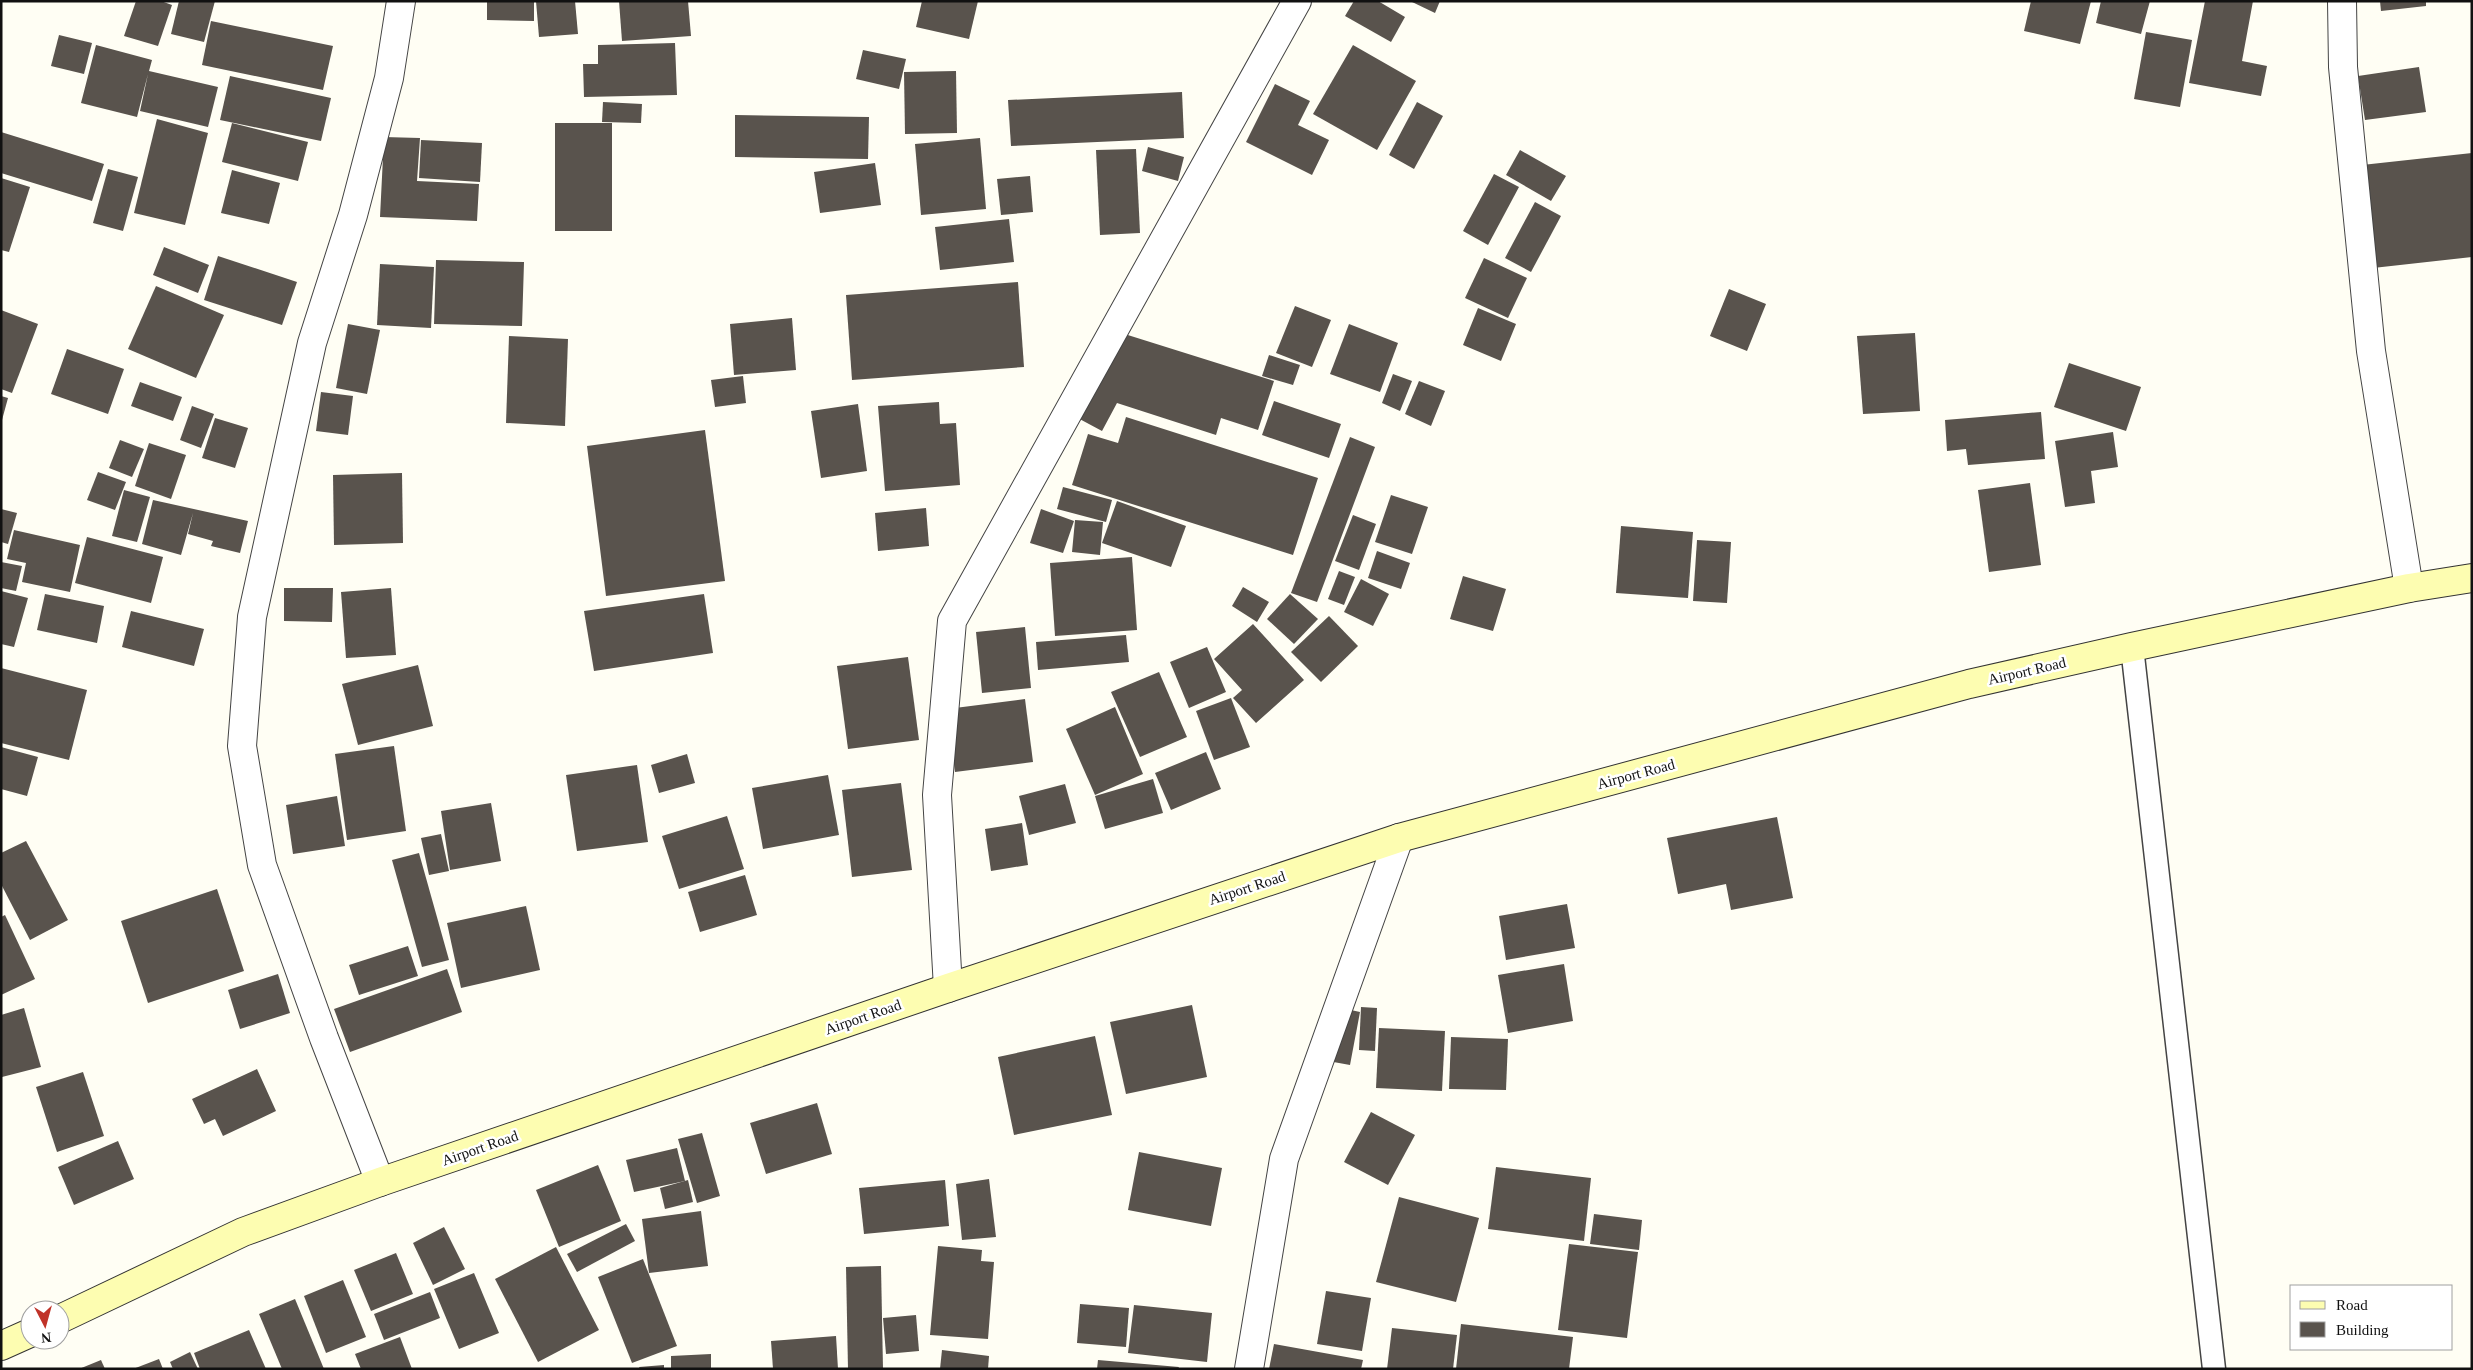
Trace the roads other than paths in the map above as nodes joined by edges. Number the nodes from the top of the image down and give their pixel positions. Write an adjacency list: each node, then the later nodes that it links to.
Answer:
1 (401, 1): 9 (street)
2 (1297, 1): 8 (street)
3 (2342, 1): 5 (street)
4 (2472, 578): 5 (main road, Airport Road)
5 (2409, 588): 6 (main road, Airport Road)
6 (2132, 646): 7 (main road, Airport Road); 14 (lane)
7 (1400, 838): 8 (main road, Airport Road); 13 (street)
8 (948, 988): 9 (main road, Airport Road)
9 (380, 1182): 10 (main road, Airport Road)
10 (70, 1313)
11 (20, 1337): 12 (main road)
12 (1, 1346)
13 (1249, 1369)
14 (2214, 1369)

